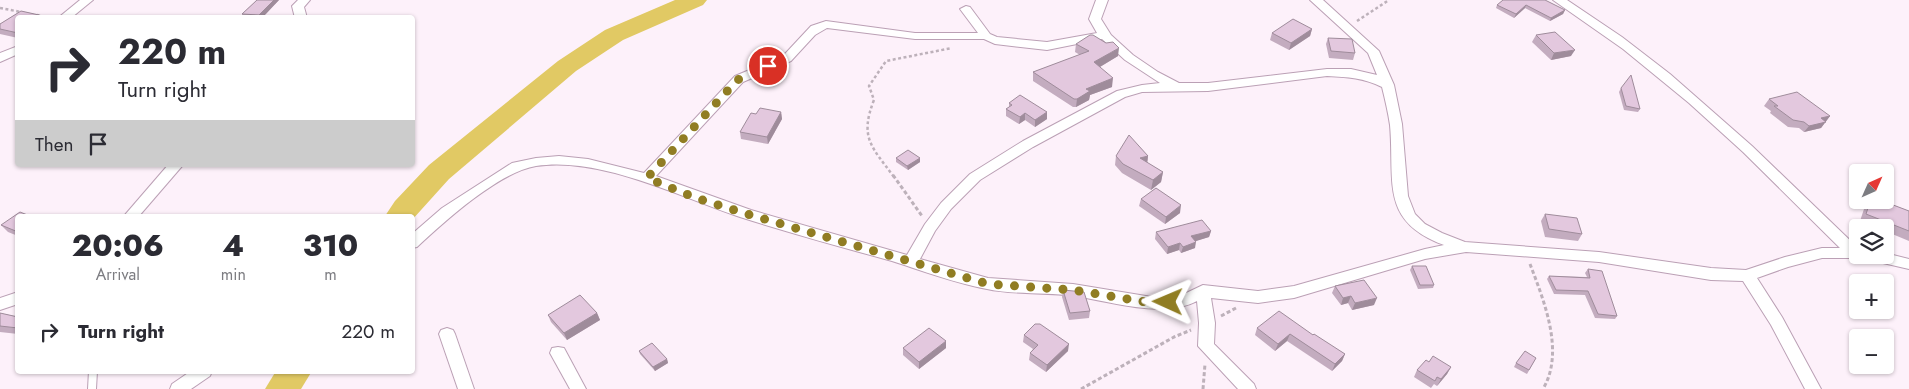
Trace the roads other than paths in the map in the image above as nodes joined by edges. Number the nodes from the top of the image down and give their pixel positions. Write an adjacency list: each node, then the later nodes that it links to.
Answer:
1 (86, 0): 7 (street)
2 (304, 0): 8 (street)
3 (1102, 0): 9 (street)
4 (1316, 0): 13 (street)
5 (1559, 0): 19 (street)
6 (966, 10): 10 (street)
7 (67, 15)
8 (300, 15)
9 (1103, 35): 10 (street); 14 (street)
10 (982, 36): 16 (street)
11 (15, 50): 12 (street)
12 (0, 58)
13 (1388, 85): 14 (street); 20 (street)
14 (1182, 87): 23 (street)
15 (174, 167): 17 (street)
16 (647, 178): 18 (street); 23 (street)
17 (133, 214)
18 (415, 240)
19 (1849, 246)
20 (1466, 247): 25 (street); 26 (street)
21 (1849, 252): 25 (street)
22 (1894, 261): 24 (street)
23 (910, 262): 26 (street)
24 (1909, 264)
25 (1746, 276): 38 (street)
26 (1203, 291): 37 (street)
27 (15, 299): 28 (street)
28 (0, 304)
29 (447, 334): 35 (street)
30 (558, 353): 36 (street)
31 (93, 374): 33 (lane)
32 (200, 374): 34 (street)
33 (92, 389)
34 (178, 389)
35 (466, 389)
36 (578, 389)
37 (1248, 389)
38 (1813, 389)

